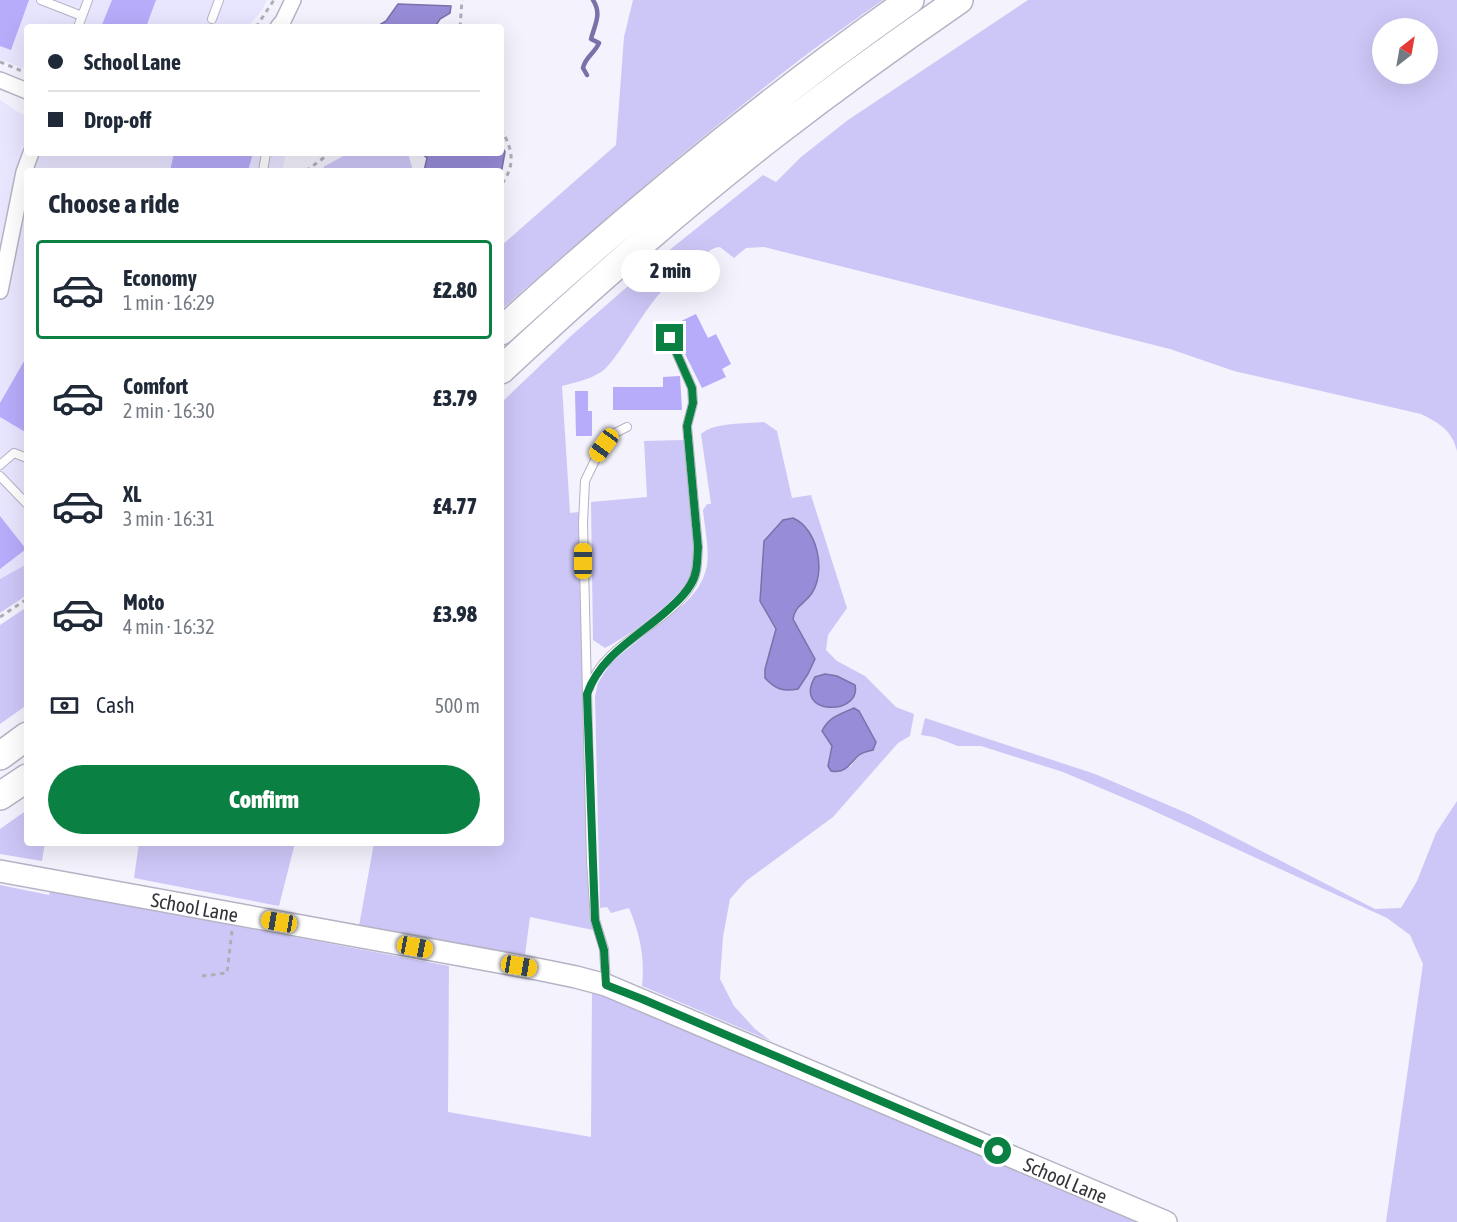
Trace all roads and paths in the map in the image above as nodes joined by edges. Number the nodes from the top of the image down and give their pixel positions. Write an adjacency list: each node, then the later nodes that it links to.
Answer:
1 (41, 0): 9 (lane)
2 (88, 0): 9 (lane)
3 (219, 0): 10 (lane)
4 (274, 0): 12 (path)
5 (461, 0): 14 (path)
6 (910, 0): 27 (highway)
7 (959, 0): 29 (highway)
8 (290, 1): 13 (street)
9 (82, 16): 11 (lane)
10 (212, 19)
11 (79, 24)
12 (258, 24)
13 (280, 24)
14 (460, 24)
15 (0, 62): 16 (path)
16 (24, 72)
17 (0, 80): 18 (street)
18 (24, 90)
19 (504, 137): 23 (path)
20 (326, 156): 21 (path)
21 (310, 168)
22 (24, 172): 24 (street)
23 (504, 179)
24 (22, 208): 25 (street)
25 (2, 273): 26 (street)
26 (0, 291)
27 (504, 328)
28 (670, 338): 37 (lane)
29 (504, 367)
30 (627, 427): 37 (lane)
31 (24, 457): 32 (lane)
32 (0, 465)
33 (0, 476): 34 (lane)
34 (24, 501)
35 (24, 601): 36 (path)
36 (0, 617)
37 (587, 694): 45 (lane)
38 (24, 738): 39 (highway)
39 (0, 756)
40 (24, 780): 41 (highway)
41 (0, 796)
42 (0, 871): 43 (main road, School Lane)
43 (234, 914): 44 (path); 45 (main road, School Lane)
44 (202, 976)
45 (606, 985): 46 (main road, School Lane)
46 (1166, 1222)

